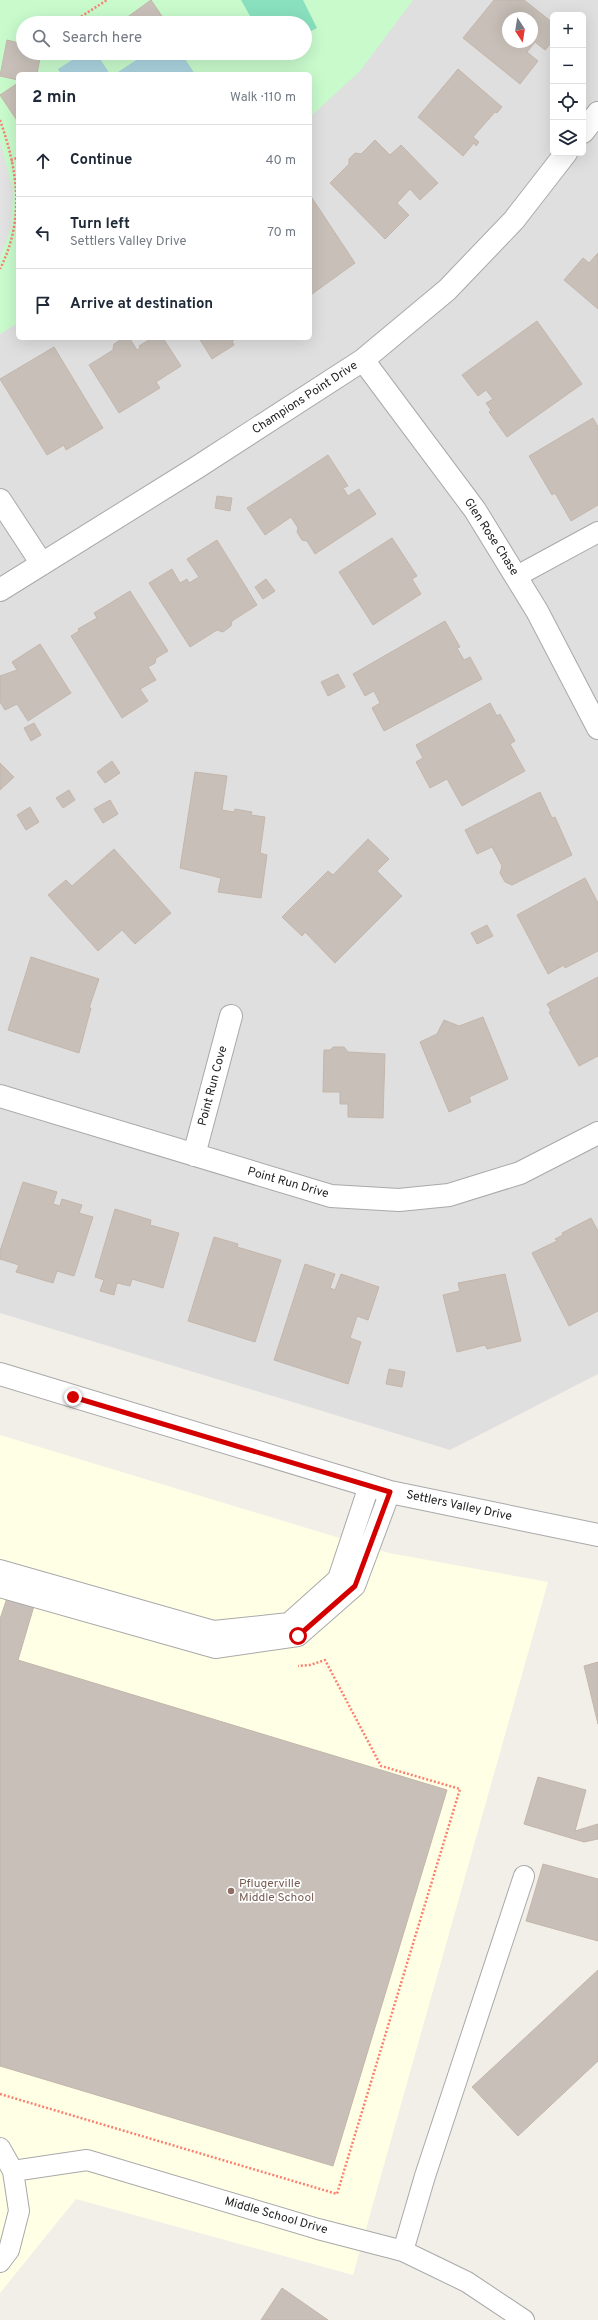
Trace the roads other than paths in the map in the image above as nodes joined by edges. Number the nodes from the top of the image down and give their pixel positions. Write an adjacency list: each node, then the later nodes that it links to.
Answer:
1 (598, 113): 2 (street)
2 (586, 128)
3 (564, 156): 4 (street, Champions Point Drive)
4 (363, 360): 7 (street, Champions Point Drive); 8 (street, Glen Rose Chase)
5 (0, 500): 7 (street)
6 (598, 532): 8 (lane)
7 (42, 564): 9 (street, Champions Point Drive)
8 (517, 576): 10 (street, Glen Rose Chase)
9 (0, 590)
10 (598, 728)
11 (231, 1016): 14 (street, Point Run Cove)
12 (0, 1096): 14 (street, Point Run Drive)
13 (598, 1133): 14 (street, Point Run Drive)
14 (194, 1155)
15 (0, 1374): 16 (street, Settlers Valley Drive)
16 (369, 1486): 17 (street, Settlers Valley Drive); 19 (lane)
17 (390, 1492): 18 (street, Settlers Valley Drive); 20 (lane)
18 (598, 1535)
19 (0, 1570)
20 (0, 1587)
21 (524, 1876): 24 (lane)
22 (0, 2148): 23 (lane)
23 (13, 2171): 24 (lane, Middle School Drive); 25 (lane)
24 (403, 2251): 26 (lane, Middle School Drive)
25 (0, 2262)
26 (524, 2320)

